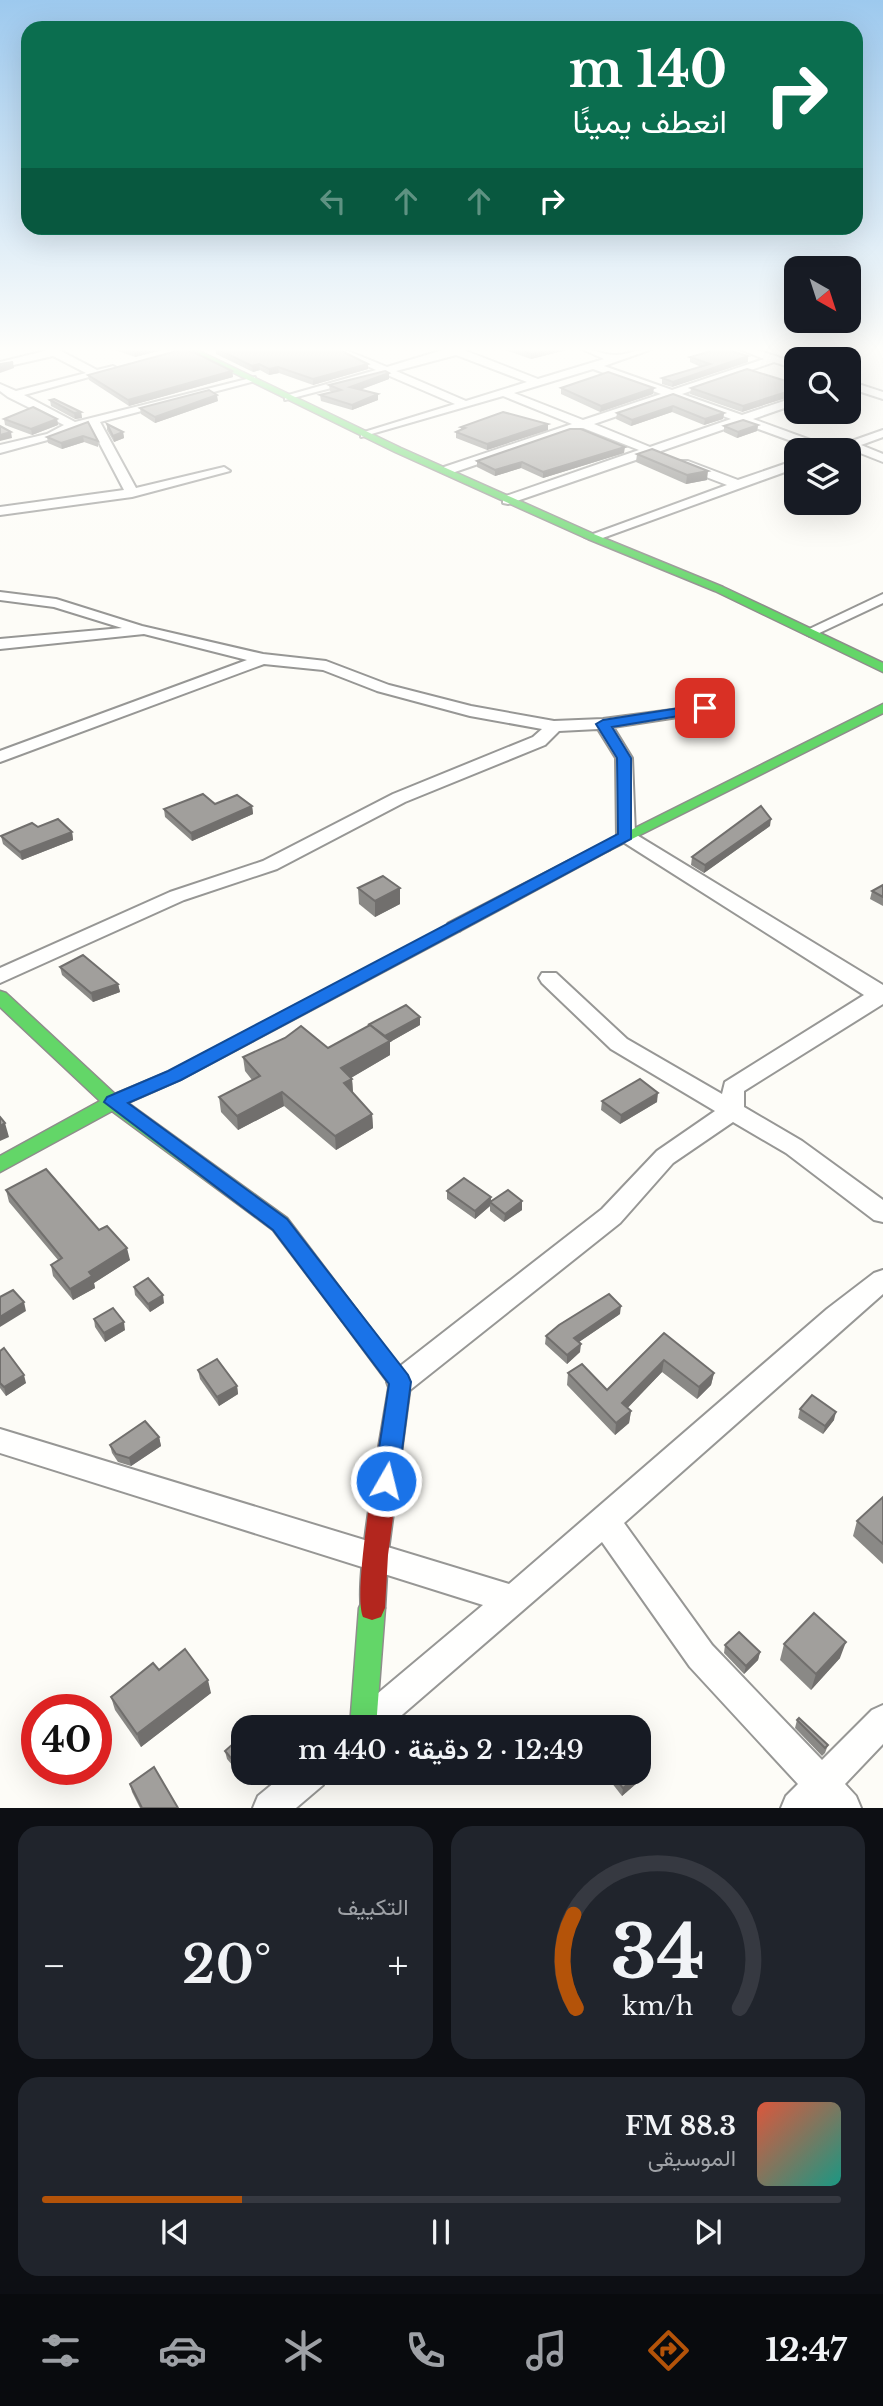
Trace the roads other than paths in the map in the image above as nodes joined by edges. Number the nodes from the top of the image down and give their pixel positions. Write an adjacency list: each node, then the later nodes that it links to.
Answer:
1 (57, 433): 11 (street)
2 (101, 433): 19 (street)
3 (362, 433): 9 (street)
4 (370, 433): 9 (street)
5 (555, 433): 16 (street)
6 (606, 433): 13 (street)
7 (704, 433): 13 (street)
8 (882, 433): 10 (street)
9 (365, 435): 16 (street)
10 (861, 441)
11 (0, 449)
12 (861, 449): 14 (street)
13 (653, 452): 18 (street); 20 (street)
14 (883, 457)
15 (784, 468): 18 (street)
16 (448, 470): 20 (street)
17 (224, 471): 19 (street)
18 (739, 485): 22 (street)
19 (132, 493): 21 (street)
20 (508, 500): 22 (street)
21 (0, 511)
22 (592, 537): 26 (street)
23 (0, 596): 25 (street)
24 (883, 598): 26 (street)
25 (144, 630): 27 (street); 28 (street)
26 (810, 632): 29 (street)
27 (0, 644)
28 (262, 659): 33 (street); 34 (street)
29 (883, 668)
30 (705, 708): 32 (street)
31 (883, 708): 35 (street)
32 (603, 724): 33 (street); 35 (street)
33 (554, 726): 36 (street)
34 (0, 757)
35 (626, 836): 38 (street); 40 (street)
36 (0, 976)
37 (549, 978): 41 (street)
38 (882, 994): 41 (street)
39 (0, 997): 40 (street)
40 (113, 1102): 42 (street); 45 (street)
41 (733, 1110): 43 (street); 45 (street)
42 (0, 1165)
43 (883, 1213)
44 (883, 1280): 47 (street)
45 (400, 1382): 48 (street)
46 (0, 1441): 48 (street)
47 (605, 1521): 49 (street); 53 (street)
48 (376, 1555): 49 (street); 50 (street)
49 (513, 1600): 51 (street)
50 (364, 1715)
51 (377, 1715)
52 (883, 1721): 53 (street)
53 (822, 1782): 56 (street); 57 (street)
54 (296, 1785): 55 (street)
55 (270, 1808)
56 (798, 1808)
57 (844, 1808)

